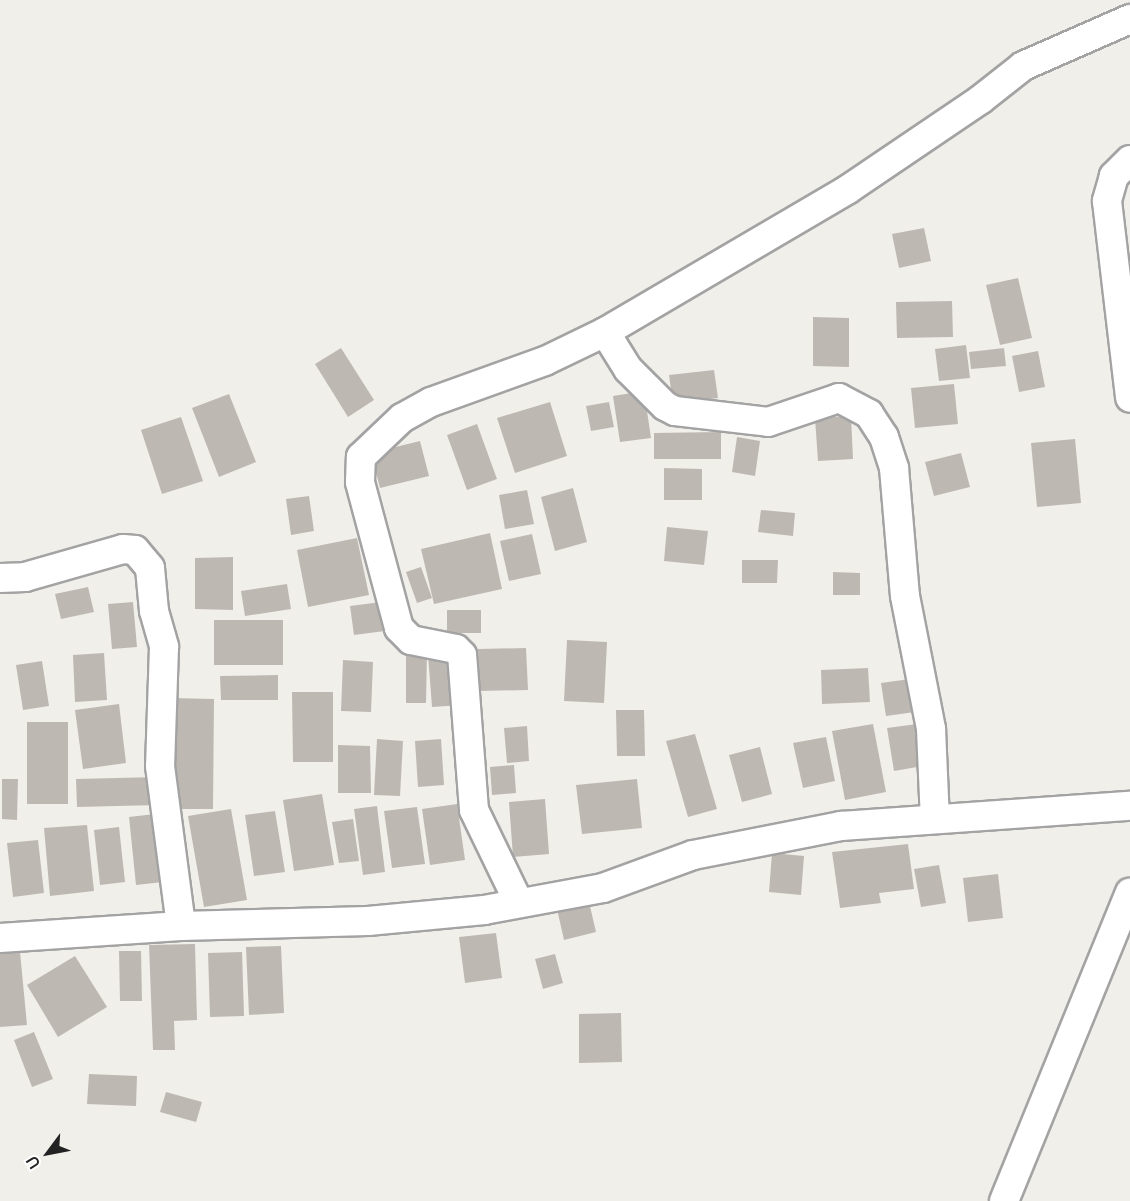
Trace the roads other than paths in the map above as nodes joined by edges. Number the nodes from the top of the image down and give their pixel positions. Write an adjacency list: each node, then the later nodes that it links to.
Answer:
1 (1130, 19): 3 (street)
2 (1130, 160): 4 (street)
3 (605, 332): 7 (street); 9 (street)
4 (1130, 398)
5 (0, 578): 10 (street)
6 (1130, 806): 7 (street)
7 (935, 819): 9 (street)
8 (1130, 893): 12 (street)
9 (518, 901): 10 (street)
10 (181, 926): 11 (street)
11 (0, 938)
12 (1004, 1201)

